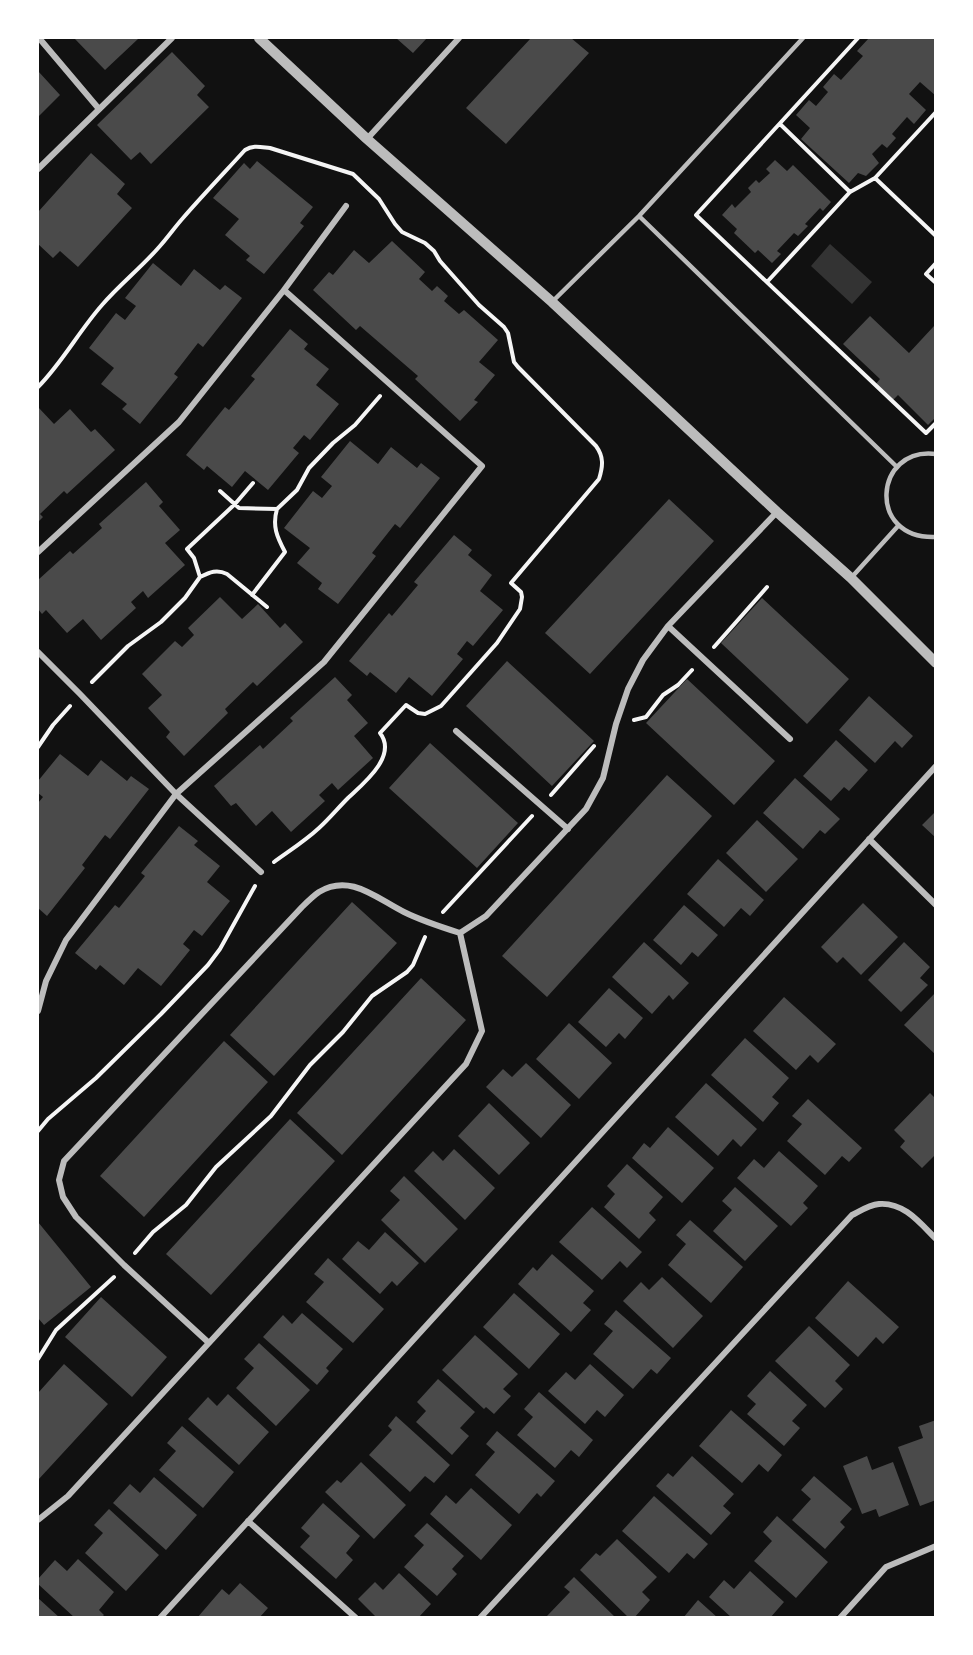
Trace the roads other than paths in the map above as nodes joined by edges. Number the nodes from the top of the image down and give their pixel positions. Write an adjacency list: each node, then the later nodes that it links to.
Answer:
1 (39, 38): 6 (street)
2 (172, 38): 6 (street)
3 (259, 38): 7 (street)
4 (459, 38): 7 (street)
5 (803, 38): 10 (lane)
6 (99, 109): 8 (street)
7 (367, 139): 12 (street)
8 (38, 169)
9 (346, 206): 11 (street)
10 (639, 216): 12 (lane); 14 (lane)
11 (284, 290): 18 (street); 26 (street)
12 (552, 302): 15 (street)
13 (936, 454): 14 (lane)
14 (897, 466): 16 (lane)
15 (777, 512): 19 (street); 20 (street)
16 (898, 526): 17 (lane); 19 (lane)
17 (936, 537)
18 (38, 552)
19 (851, 578): 22 (street)
20 (668, 626): 24 (street); 27 (street)
21 (38, 652): 26 (street)
22 (936, 663)
23 (456, 731): 27 (street)
24 (790, 739)
25 (936, 766): 28 (street)
26 (176, 794): 29 (street); 32 (street)
27 (568, 830): 31 (street)
28 (869, 839): 30 (street); 36 (street)
29 (261, 872)
30 (936, 905)
31 (460, 933): 34 (street); 34 (street)
32 (38, 1011)
33 (936, 1239): 40 (street)
34 (209, 1343): 35 (street)
35 (38, 1520)
36 (249, 1521): 38 (street); 39 (street)
37 (936, 1546): 41 (street)
38 (160, 1617)
39 (356, 1617)
40 (480, 1617)
41 (840, 1617)

